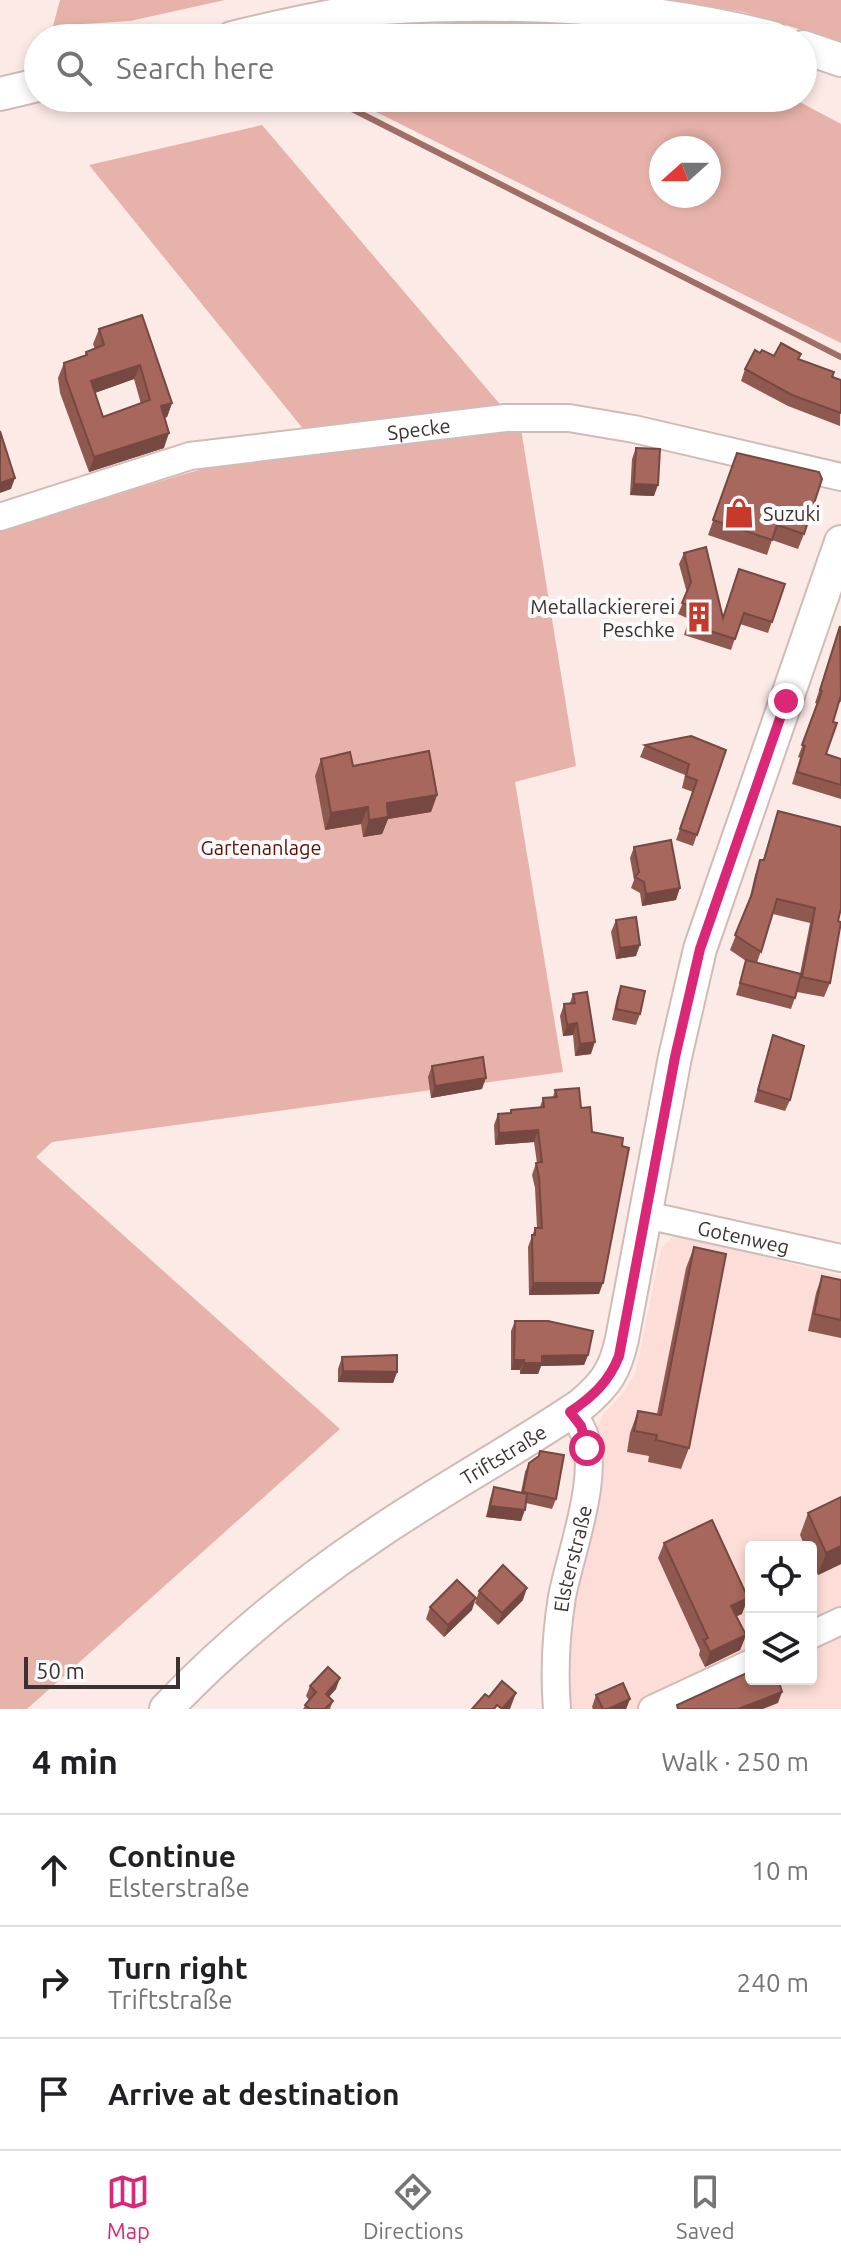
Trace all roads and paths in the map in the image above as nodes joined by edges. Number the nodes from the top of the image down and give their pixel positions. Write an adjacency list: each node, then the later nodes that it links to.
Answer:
1 (296, 24): 2 (main road)
2 (700, 24)
3 (817, 52): 4 (main road)
4 (841, 60)
5 (24, 88): 6 (main road)
6 (0, 94)
7 (841, 477): 8 (street, Specke)
8 (0, 517)
9 (841, 542): 10 (main road, Triftstraße)
10 (646, 1215): 11 (street, Gotenweg); 12 (main road, Triftstraße)
11 (841, 1258)
12 (570, 1412): 16 (main road, Triftstraße); 17 (street, Elsterstraße)
13 (841, 1621): 14 (street)
14 (817, 1632)
15 (745, 1666): 18 (street)
16 (166, 1709)
17 (557, 1709)
18 (652, 1709)

